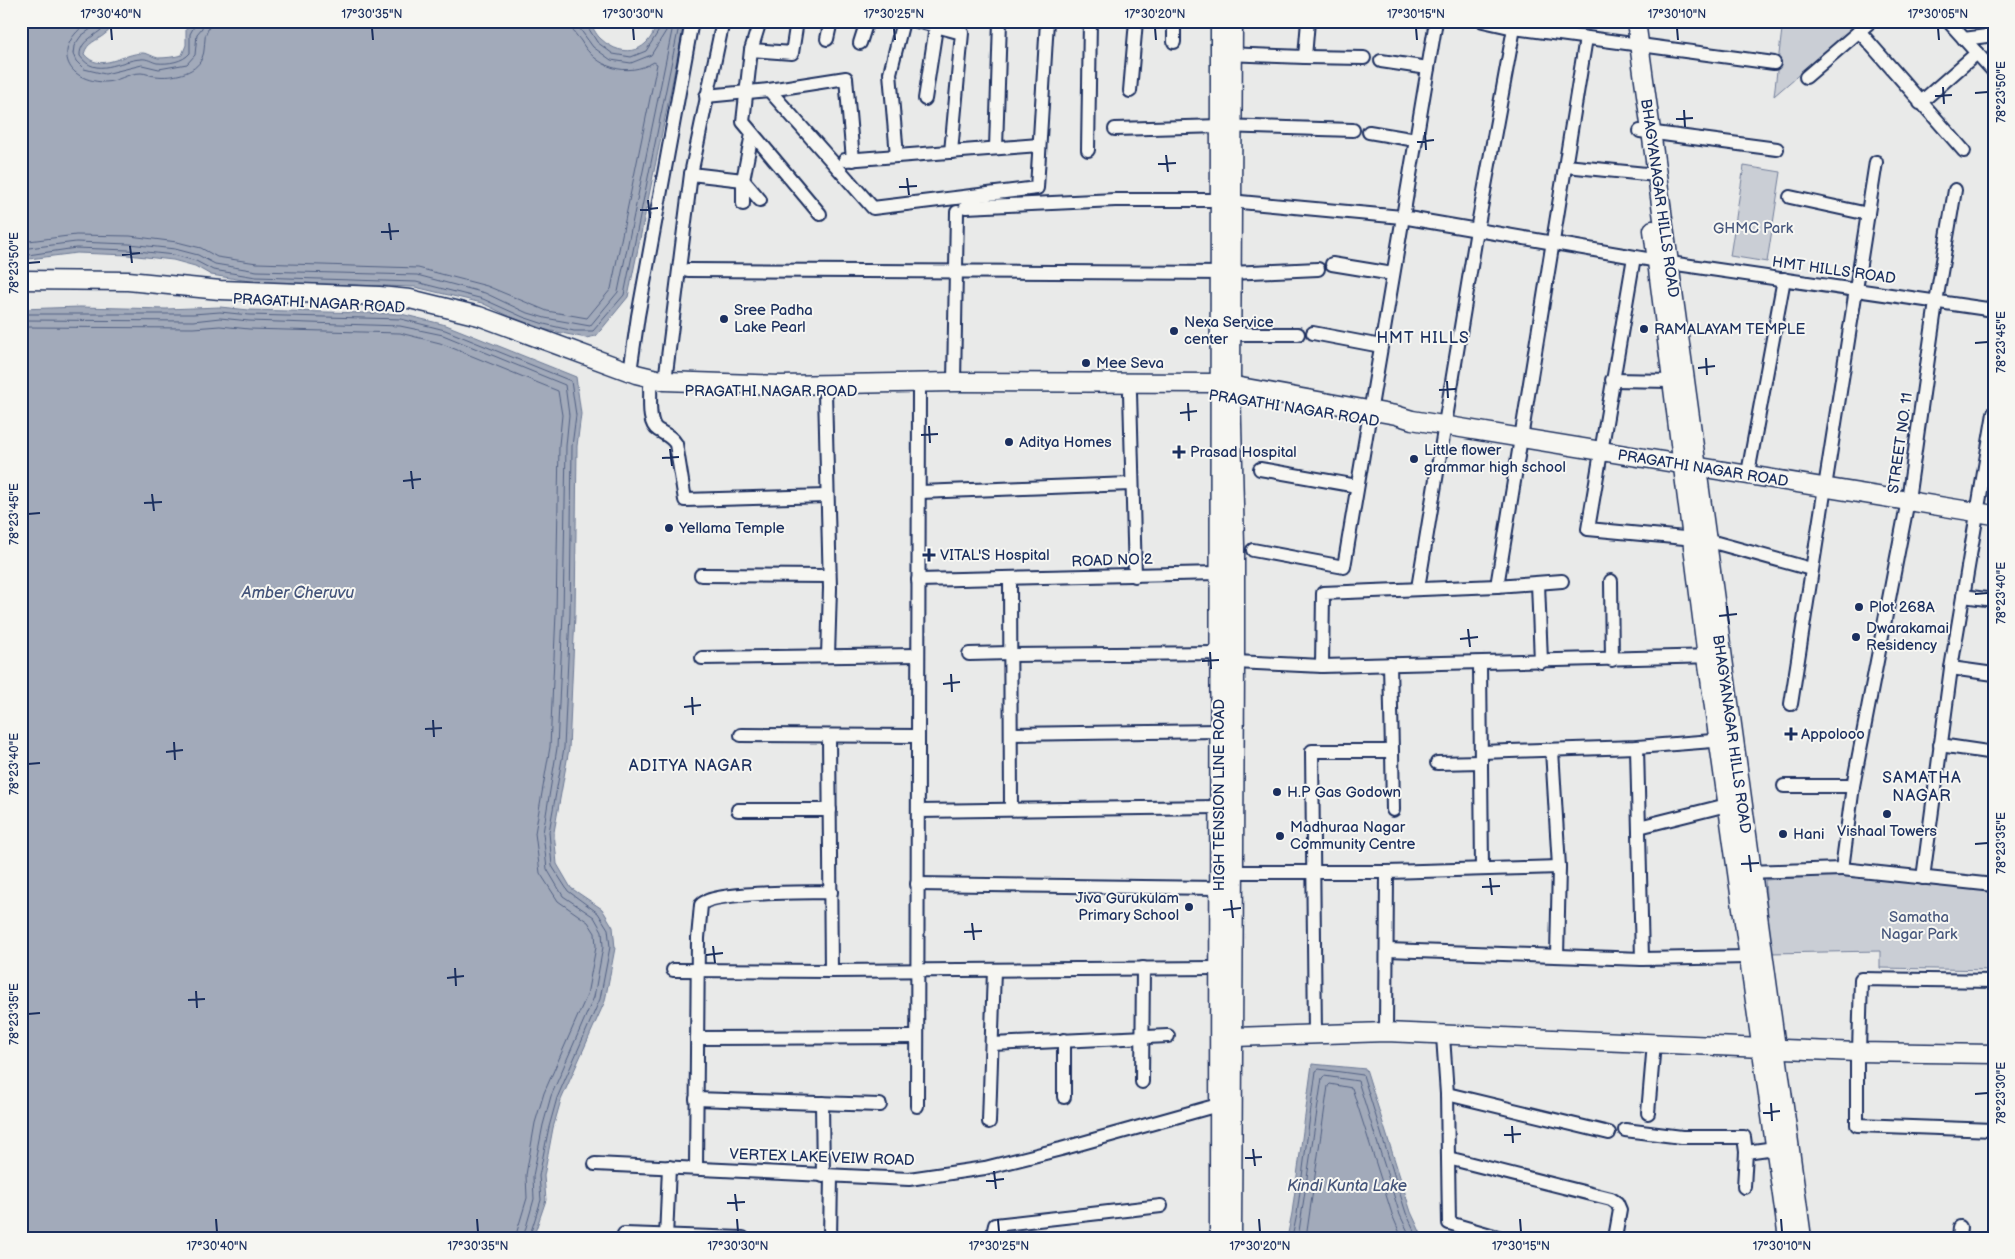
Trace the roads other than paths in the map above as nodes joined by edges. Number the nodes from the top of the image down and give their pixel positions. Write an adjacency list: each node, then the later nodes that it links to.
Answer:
1 (692, 21): 99 (street)
2 (723, 21): 47 (street)
3 (760, 21): 34 (street)
4 (798, 21): 34 (street)
5 (832, 21): 29 (street)
6 (867, 21): 31 (street)
7 (903, 21): 63 (street)
8 (917, 21): 23 (street)
9 (1000, 21): 58 (street)
10 (1047, 21): 57 (street)
11 (1090, 21): 60 (street)
12 (1136, 21): 45 (street)
13 (1174, 21): 32 (street)
14 (1220, 21): 36 (main road)
15 (1233, 21): 36 (main road)
16 (1308, 21): 37 (street)
17 (1436, 21): 41 (street)
18 (1483, 21): 25 (street)
19 (1624, 21): 33 (main road, BHAGYANAGAR HILLS ROAD)
20 (1636, 21): 33 (main road, BHAGYANAGAR HILLS ROAD)
21 (1871, 21): 26 (street)
22 (1948, 21): 30 (street)
23 (936, 27): 24 (street); 48 (street)
24 (963, 27): 62 (street)
25 (1514, 28): 28 (street); 79 (street)
26 (1859, 31): 43 (street); 49 (street)
27 (1994, 36): 30 (street)
28 (1586, 38): 33 (street); 67 (street)
29 (827, 39)
30 (1964, 39): 35 (street)
31 (860, 42)
32 (1174, 42)
33 (1633, 44): 40 (street); 53 (main road, BHAGYANAGAR HILLS ROAD)
34 (751, 50): 46 (street)
35 (1977, 53): 42 (street); 49 (street)
36 (1227, 54): 37 (street); 50 (main road)
37 (1305, 57): 38 (street)
38 (1364, 58)
39 (1381, 61): 41 (street)
40 (1774, 63)
41 (1428, 68): 56 (street)
42 (1994, 72)
43 (1806, 77)
44 (769, 90): 46 (street); 64 (street); 65 (street)
45 (1130, 90)
46 (746, 91): 47 (street); 55 (street)
47 (706, 96): 68 (street)
48 (925, 100)
49 (1920, 103): 61 (street)
50 (1227, 127): 51 (street); 52 (street); 74 (main road)
51 (1115, 129)
52 (1353, 130)
53 (1645, 131): 59 (street); 69 (main road, BHAGYANAGAR HILLS ROAD)
54 (1369, 132): 56 (street)
55 (752, 134): 70 (street); 76 (street)
56 (1416, 140): 78 (street)
57 (1039, 145): 58 (street); 64 (street)
58 (996, 148): 62 (street)
59 (1777, 149)
60 (1088, 150)
61 (1964, 151)
62 (951, 152): 63 (street)
63 (897, 156): 65 (street)
64 (832, 160): 65 (street)
65 (853, 160)
66 (1876, 162): 77 (street)
67 (1566, 166): 69 (street); 80 (street)
68 (692, 174): 70 (street); 103 (street)
69 (1651, 174): 82 (main road, BHAGYANAGAR HILLS ROAD)
70 (743, 180): 73 (street); 75 (street)
71 (1955, 190): 93 (street, STREET NO. 11)
72 (1790, 197): 77 (street)
73 (760, 200)
74 (1225, 201): 78 (street, HMT HILLS ROAD); 86 (street, HMT HILLS ROAD); 87 (main road)
75 (743, 204)
76 (820, 214)
77 (1868, 214): 91 (street)
78 (1402, 217): 79 (street, HMT HILLS ROAD); 88 (street)
79 (1477, 230): 80 (street, HMT HILLS ROAD); 111 (street)
80 (1554, 243): 81 (street, HMT HILLS ROAD); 112 (street)
81 (1634, 257): 82 (street, HMT HILLS ROAD); 100 (street)
82 (1663, 262): 89 (street, HMT HILLS ROAD); 101 (main road, BHAGYANAGAR HILLS ROAD); 114 (main road, BHAGYANAGAR HILLS ROAD)
83 (1332, 264): 88 (street)
84 (1318, 269): 87 (street)
85 (688, 270): 86 (street)
86 (956, 273): 87 (street); 102 (street)
87 (1225, 273): 96 (main road); 105 (main road)
88 (1393, 274): 98 (street)
89 (1784, 279): 91 (street, HMT HILLS ROAD); 116 (street)
90 (21, 280): 99 (main road)
91 (1856, 289): 93 (street, HMT HILLS ROAD); 119 (street)
92 (21, 292): 103 (main road, PRAGATHI NAGAR ROAD)
93 (1936, 302): 94 (street, HMT HILLS ROAD); 122 (street, STREET NO. 11)
94 (1994, 310)
95 (1313, 333): 98 (street)
96 (1232, 334): 97 (street); 105 (main road)
97 (1298, 334)
98 (1381, 346): 110 (street)
99 (630, 372): 103 (main road)
100 (1612, 380): 101 (street); 113 (street)
101 (1672, 381): 114 (main road, BHAGYANAGAR HILLS ROAD)
102 (954, 382): 104 (main road, PRAGATHI NAGAR ROAD); 105 (main road, PRAGATHI NAGAR ROAD)
103 (658, 384): 104 (main road); 121 (street)
104 (756, 389): 107 (main road, PRAGATHI NAGAR ROAD)
105 (1224, 389): 108 (main road, PRAGATHI NAGAR ROAD); 110 (main road, PRAGATHI NAGAR ROAD); 127 (main road, HIGH TENSION LINE ROAD); 148 (main road, HIGH TENSION LINE ROAD)
106 (919, 390): 107 (main road, PRAGATHI NAGAR ROAD); 108 (main road, PRAGATHI NAGAR ROAD); 120 (street)
107 (825, 392): 121 (street)
108 (1130, 393): 117 (street)
109 (1994, 413): 123 (street)
110 (1369, 415): 111 (main road, PRAGATHI NAGAR ROAD); 118 (street)
111 (1445, 425): 112 (main road, PRAGATHI NAGAR ROAD); 137 (street)
112 (1521, 438): 113 (main road, PRAGATHI NAGAR ROAD); 136 (street)
113 (1600, 450): 114 (main road, PRAGATHI NAGAR ROAD); 124 (street)
114 (1689, 465): 116 (main road, PRAGATHI NAGAR ROAD); 124 (main road, BHAGYANAGAR HILLS ROAD)
115 (1260, 469): 118 (street)
116 (1748, 474): 119 (main road, PRAGATHI NAGAR ROAD)
117 (1132, 484): 120 (street); 130 (street)
118 (1357, 486): 125 (street)
119 (1825, 489): 122 (main road, PRAGATHI NAGAR ROAD); 126 (street)
120 (920, 492): 132 (street)
121 (827, 496): 129 (street)
122 (1908, 500): 123 (main road, PRAGATHI NAGAR ROAD); 170 (street, STREET NO. 11)
123 (1986, 514): 138 (street)
124 (1699, 540): 126 (street); 145 (main road, BHAGYANAGAR HILLS ROAD)
125 (1252, 550)
126 (1811, 568): 155 (street)
127 (1218, 573): 130 (street, ROAD NO 2); 140 (main road, HIGH TENSION LINE ROAD)
128 (701, 575): 129 (street)
129 (829, 576): 144 (street)
130 (1135, 576): 131 (street, ROAD NO 2)
131 (1010, 579): 132 (street, ROAD NO 2); 142 (street)
132 (918, 580): 143 (street)
133 (1562, 581): 135 (street)
134 (1611, 581): 147 (street)
135 (1538, 583): 136 (street); 149 (street)
136 (1497, 586): 137 (street)
137 (1418, 588): 152 (street)
138 (1963, 596): 139 (street); 153 (street)
139 (1994, 600)
140 (1219, 653): 142 (street); 148 (street); 156 (main road, HIGH TENSION LINE ROAD)
141 (969, 654): 142 (street)
142 (1010, 654): 157 (street)
143 (918, 655): 144 (street); 160 (street)
144 (828, 656): 146 (street)
145 (1714, 656): 147 (street); 161 (main road, BHAGYANAGAR HILLS ROAD)
146 (702, 658)
147 (1612, 660): 149 (street)
148 (1235, 662): 152 (street); 183 (main road, HIGH TENSION LINE ROAD)
149 (1541, 662): 150 (street)
150 (1480, 663): 151 (street); 167 (street)
151 (1390, 664): 152 (street); 165 (street)
152 (1322, 666)
153 (1950, 668): 154 (street); 162 (street)
154 (1994, 674)
155 (1791, 704)
156 (1218, 731): 157 (street); 172 (main road, HIGH TENSION LINE ROAD)
157 (1011, 734): 173 (street)
158 (741, 735): 159 (street)
159 (829, 736): 160 (street); 175 (street)
160 (918, 736): 177 (street)
161 (1726, 740): 163 (street); 171 (main road, BHAGYANAGAR HILLS ROAD); 179 (main road, BHAGYANAGAR HILLS ROAD)
162 (1940, 745): 166 (street); 187 (street)
163 (1637, 747): 164 (street); 178 (street)
164 (1552, 750): 167 (street); 180 (street)
165 (1392, 751): 176 (street); 184 (street)
166 (1994, 752)
167 (1481, 757): 168 (street); 181 (street)
168 (1437, 763)
169 (1784, 786): 170 (street)
170 (1853, 786): 182 (street, STREET NO. 11)
171 (1727, 806): 178 (street); 179 (main road, BHAGYANAGAR HILLS ROAD)
172 (1218, 807): 173 (street); 190 (main road, HIGH TENSION LINE ROAD)
173 (1011, 809): 177 (street)
174 (738, 810): 175 (street)
175 (830, 810): 191 (street)
176 (1393, 810)
177 (918, 811): 188 (street)
178 (1639, 827): 195 (street)
179 (1741, 848): 186 (main road, BHAGYANAGAR HILLS ROAD)
180 (1559, 867): 181 (street); 193 (street)
181 (1482, 869): 185 (street)
182 (1842, 869): 186 (street); 187 (street)
183 (1234, 872): 184 (street); 210 (main road, HIGH TENSION LINE ROAD)
184 (1313, 872): 185 (street); 205 (street)
185 (1387, 872): 192 (street)
186 (1744, 872): 194 (main road, BHAGYANAGAR HILLS ROAD); 215 (main road, BHAGYANAGAR HILLS ROAD)
187 (1924, 878): 189 (street)
188 (917, 884): 190 (street); 199 (street)
189 (1994, 885)
190 (1218, 888): 197 (main road, HIGH TENSION LINE ROAD)
191 (831, 892): 201 (street); 202 (street)
192 (1386, 950): 193 (street); 204 (street)
193 (1558, 956): 195 (street)
194 (1748, 957): 195 (street); 215 (main road, BHAGYANAGAR HILLS ROAD)
195 (1642, 959)
196 (1143, 968): 197 (street); 200 (street); 209 (street)
197 (1218, 968): 224 (main road, HIGH TENSION LINE ROAD)
198 (673, 970): 201 (street)
199 (917, 970): 200 (street); 202 (street); 208 (street)
200 (994, 970): 214 (street)
201 (699, 971): 202 (street); 211 (street)
202 (831, 971)
203 (1994, 982): 216 (street)
204 (1386, 1032): 205 (main road); 207 (main road)
205 (1315, 1035): 210 (main road)
206 (1168, 1036): 209 (street)
207 (1443, 1036): 213 (main road); 219 (street)
208 (917, 1037): 211 (street); 225 (street)
209 (1143, 1037): 212 (street); 218 (street)
210 (1234, 1037): 247 (main road, HIGH TENSION LINE ROAD)
211 (697, 1038): 221 (street)
212 (1064, 1040): 214 (street); 220 (street)
213 (1654, 1043): 215 (main road); 226 (street)
214 (992, 1044): 227 (street)
215 (1767, 1047): 216 (main road); 231 (main road, BHAGYANAGAR HILLS ROAD); 238 (main road, BHAGYANAGAR HILLS ROAD)
216 (1858, 1052): 217 (main road); 229 (street)
217 (1994, 1054)
218 (1142, 1082)
219 (1447, 1094): 230 (street); 233 (street)
220 (1064, 1097)
221 (696, 1099): 222 (street); 236 (street)
222 (822, 1103): 223 (street); 237 (street)
223 (880, 1105)
224 (1218, 1105): 237 (street, VERTEX LAKE VEIW ROAD); 246 (main road, HIGH TENSION LINE ROAD)
225 (916, 1106)
226 (1648, 1113)
227 (989, 1122)
228 (1625, 1130): 232 (street)
229 (1994, 1130)
230 (1609, 1132)
231 (1775, 1148): 232 (street); 238 (main road, BHAGYANAGAR HILLS ROAD)
232 (1746, 1152): 239 (street)
233 (1448, 1158): 248 (street); 249 (street)
234 (595, 1164): 235 (street, VERTEX LAKE VEIW ROAD)
235 (669, 1167): 236 (street, VERTEX LAKE VEIW ROAD); 242 (street)
236 (696, 1168): 237 (street, VERTEX LAKE VEIW ROAD)
237 (827, 1176): 244 (street)
238 (1787, 1181): 250 (main road, BHAGYANAGAR HILLS ROAD); 251 (main road, BHAGYANAGAR HILLS ROAD)
239 (1744, 1187)
240 (1161, 1206): 245 (street)
241 (624, 1234): 242 (street)
242 (666, 1237): 243 (street)
243 (743, 1238)
244 (830, 1238)
245 (992, 1238)
246 (1219, 1238)
247 (1232, 1238)
248 (1501, 1238)
249 (1615, 1238)
250 (1788, 1238)
251 (1802, 1238)

